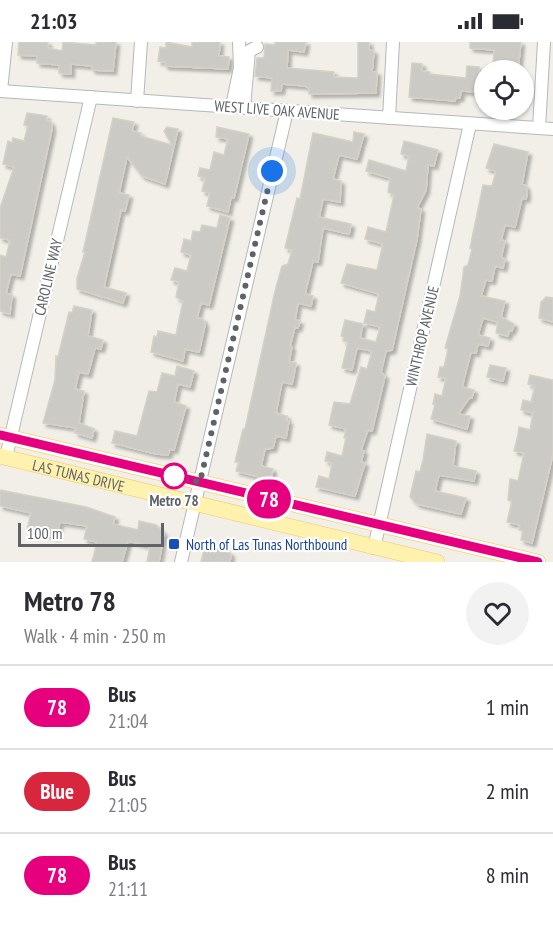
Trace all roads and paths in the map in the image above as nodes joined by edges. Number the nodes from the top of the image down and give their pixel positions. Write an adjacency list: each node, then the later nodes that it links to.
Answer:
1 (6, 42): 7 (street)
2 (141, 42): 9 (street)
3 (239, 42): 10 (street)
4 (393, 42): 12 (street)
5 (544, 42): 14 (street)
6 (257, 47): 10 (street)
7 (1, 91): 8 (street, WEST LIVE OAK AVENUE)
8 (91, 97): 9 (street, WEST LIVE OAK AVENUE); 16 (street, CAROLINE WAY)
9 (137, 101): 10 (street, WEST LIVE OAK AVENUE)
10 (238, 107): 11 (street, WEST LIVE OAK AVENUE)
11 (287, 111): 12 (street, WEST LIVE OAK AVENUE); 18 (street)
12 (389, 118): 13 (street, WEST LIVE OAK AVENUE)
13 (470, 124): 14 (street, WEST LIVE OAK AVENUE); 20 (street, WINTHROP AVENUE)
14 (539, 128): 15 (street, WEST LIVE OAK AVENUE)
15 (553, 129)
16 (5, 436): 17 (street, CAROLINE WAY); 18 (main road, LAS TUNAS DRIVE)
17 (3, 456): 19 (main road, LAS TUNAS DRIVE)
18 (200, 482): 19 (street); 20 (main road, LAS TUNAS DRIVE)
19 (194, 505): 21 (main road, LAS TUNAS DRIVE); 22 (street)
20 (379, 525): 21 (street, WINTHROP AVENUE); 24 (main road, LAS TUNAS DRIVE)
21 (374, 548): 23 (main road, LAS TUNAS DRIVE)
22 (181, 562)
23 (437, 562)
24 (538, 562)

